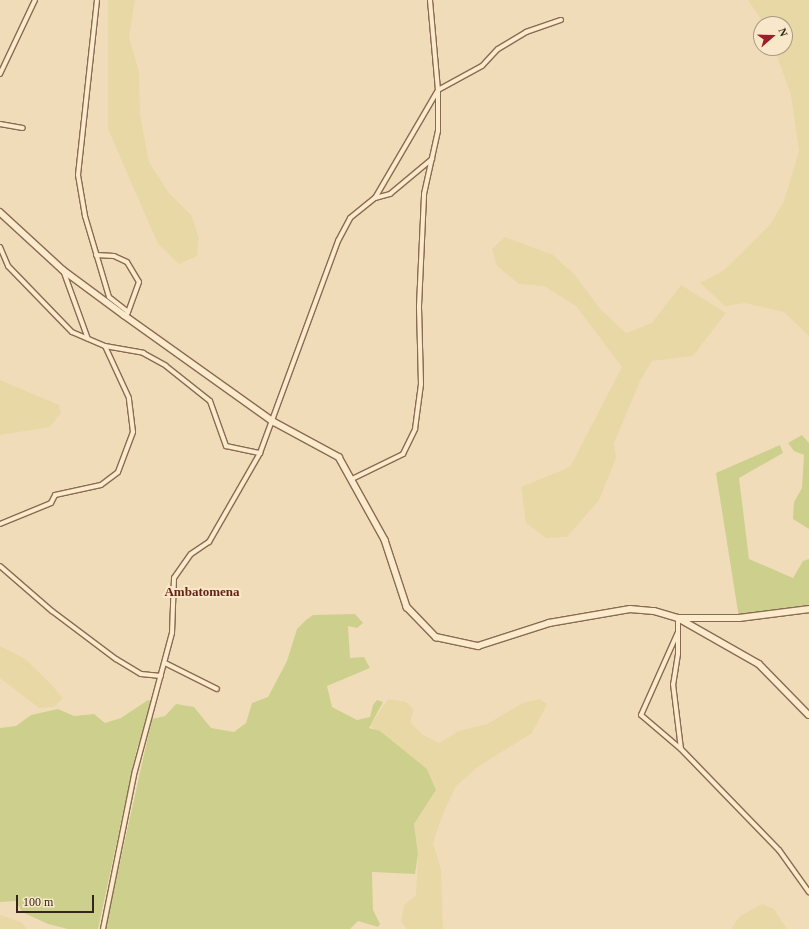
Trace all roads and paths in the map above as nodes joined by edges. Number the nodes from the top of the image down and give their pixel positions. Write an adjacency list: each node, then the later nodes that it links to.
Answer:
1 (35, 0): 5 (street)
2 (97, 0): 13 (street)
3 (430, 0): 6 (street)
4 (561, 20): 6 (street)
5 (0, 74)
6 (438, 90): 9 (street); 10 (street)
7 (0, 124): 8 (street)
8 (24, 128)
9 (432, 159): 10 (street); 20 (street)
10 (375, 198): 18 (street)
11 (0, 212): 14 (street)
12 (0, 247): 16 (street)
13 (96, 255): 15 (street); 15 (street)
14 (63, 270): 15 (street); 16 (street)
15 (127, 314): 18 (street)
16 (88, 340): 17 (street)
17 (105, 346): 19 (street); 21 (street)
18 (274, 422): 19 (street); 20 (street)
19 (260, 453): 26 (street)
20 (352, 479): 24 (street)
21 (0, 524)
22 (0, 566): 27 (street)
23 (809, 609): 24 (street)
24 (678, 618): 25 (street); 29 (street)
25 (678, 632): 30 (street); 30 (street)
26 (165, 663): 27 (street); 28 (street)
27 (161, 676): 32 (street)
28 (217, 689)
29 (809, 715)
30 (681, 749): 31 (street)
31 (809, 892)
32 (102, 929)

